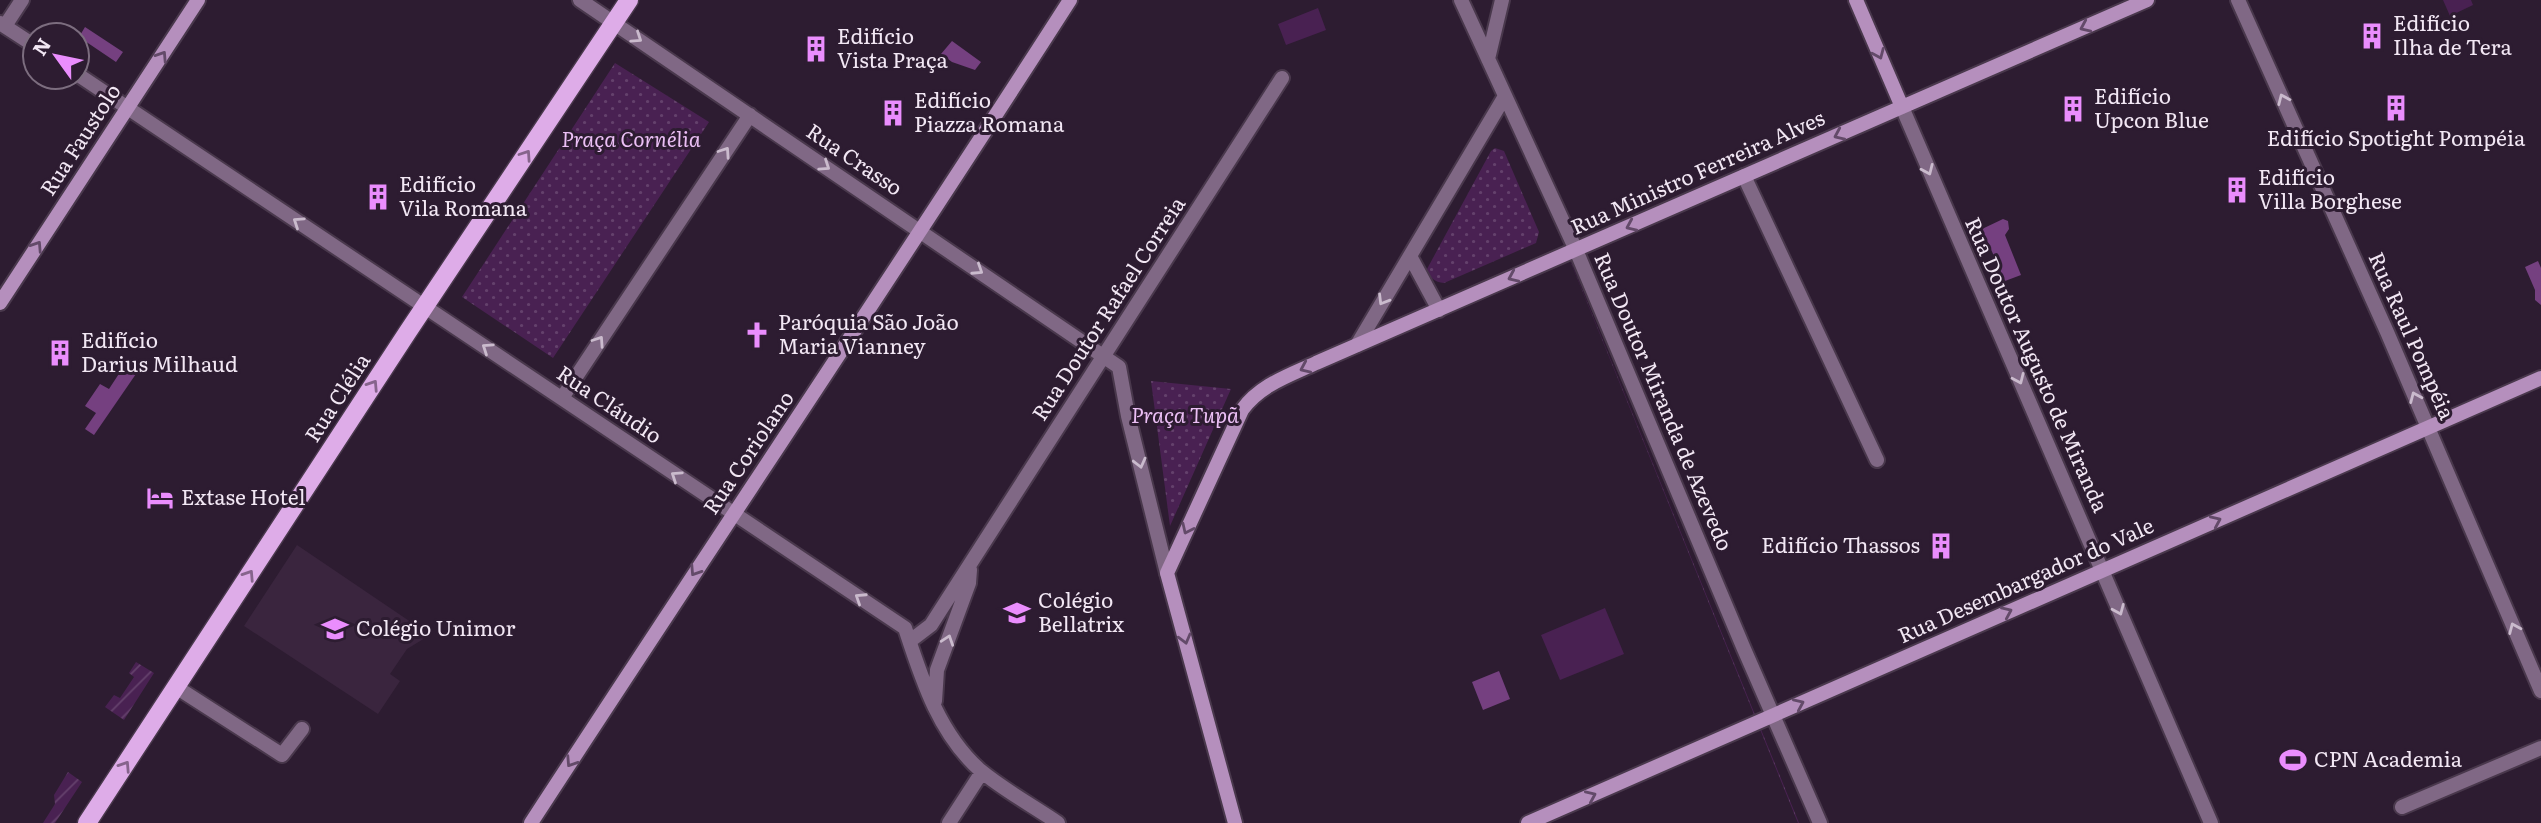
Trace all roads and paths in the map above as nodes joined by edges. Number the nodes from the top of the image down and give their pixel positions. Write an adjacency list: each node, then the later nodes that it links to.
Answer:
1 (22, 0): 12 (street)
2 (198, 0): 19 (street, Rua Faustolo, one-way to 2)
3 (580, 0): 11 (street, Rua Crasso)
4 (629, 0): 11 (main road, Rua Clélia)
5 (1070, 0): 22 (street, Rua Coriolano)
6 (1502, 0): 14 (street)
7 (1856, 0): 18 (street, Rua Doutor Augusto de Miranda, one-way to 18)
8 (2147, 0): 18 (street, Rua Ministro Ferreira Alves, one-way to 18)
9 (2238, 0): 32 (street, Rua Raul Pompéia, one-way to 9)
10 (1465, 2): 14 (street, Rua Doutor Miranda de Azevedo)
11 (614, 23): 20 (street, Rua Crasso, one-way to 20); 26 (main road, Rua Clélia, one-way to 11)
12 (2, 24): 13 (street)
13 (21, 37)
14 (1488, 59): 17 (street, Rua Doutor Miranda de Azevedo)
15 (1282, 78): 29 (street, Rua Doutor Rafael Correia)
16 (91, 84): 19 (street, Rua Cláudio)
17 (1505, 96): 23 (street, Rua Doutor Miranda de Azevedo); 24 (street)
18 (1902, 107): 21 (street, Rua Ministro Ferreira Alves, one-way to 21); 36 (street, Rua Doutor Augusto de Miranda, one-way to 36)
19 (127, 108): 25 (street, Rua Faustolo, one-way to 19); 26 (street, Rua Cláudio, one-way to 19)
20 (750, 115): 22 (street, Rua Crasso, one-way to 22); 31 (street, one-way to 20)
21 (1744, 176): 23 (street, Rua Ministro Ferreira Alves, one-way to 23); 33 (street)
22 (922, 231): 29 (street, Rua Crasso, one-way to 29); 34 (street, Rua Coriolano)
23 (1576, 250): 27 (street, Rua Ministro Ferreira Alves, one-way to 27); 42 (street, Rua Doutor Miranda de Azevedo)
24 (1410, 256): 27 (street); 28 (street, one-way to 28)
25 (0, 303)
26 (426, 307): 31 (street, Rua Cláudio, one-way to 26); 39 (main road, Rua Clélia, one-way to 26)
27 (1438, 310): 28 (street, Rua Ministro Ferreira Alves)
28 (1357, 345): 37 (street, Rua Ministro Ferreira Alves, one-way to 37)
29 (1104, 356): 35 (street, Rua Doutor Rafael Correia); 37 (street, one-way to 37)
30 (2541, 378): 32 (street, Rua Desembargador do Vale)
31 (562, 398): 34 (street, Rua Cláudio, one-way to 31)
32 (2428, 427): 36 (street, Rua Desembargador do Vale, one-way to 32); 40 (street, Rua Raul Pompéia, one-way to 32)
33 (1877, 460)
34 (733, 514): 38 (street, Rua Cláudio, one-way to 34); 48 (street, Rua Coriolano, one-way to 48)
35 (971, 563): 38 (street, Rua Doutor Rafael Correia); 41 (street, Rua Doutor Rafael Correia, one-way to 35)
36 (2102, 571): 42 (street, Rua Desembargador do Vale, one-way to 36); 54 (street, Rua Doutor Augusto de Miranda, one-way to 54)
37 (1167, 573): 51 (street, one-way to 51)
38 (910, 641): 41 (street, Rua Cláudio)
39 (176, 687): 43 (street); 47 (main road, Rua Clélia, one-way to 39)
40 (2541, 691)
41 (934, 706): 45 (street, Rua Cláudio)
42 (1773, 715): 52 (street, Rua Desembargador do Vale, one-way to 42); 53 (street, Rua Doutor Miranda de Azevedo)
43 (302, 729)
44 (2541, 748): 46 (street)
45 (982, 772): 49 (street); 50 (street, Rua Cláudio)
46 (2402, 807)
47 (87, 823)
48 (531, 823)
49 (949, 823)
50 (1058, 823)
51 (1235, 823)
52 (1528, 823)
53 (1820, 823)
54 (2211, 823)

